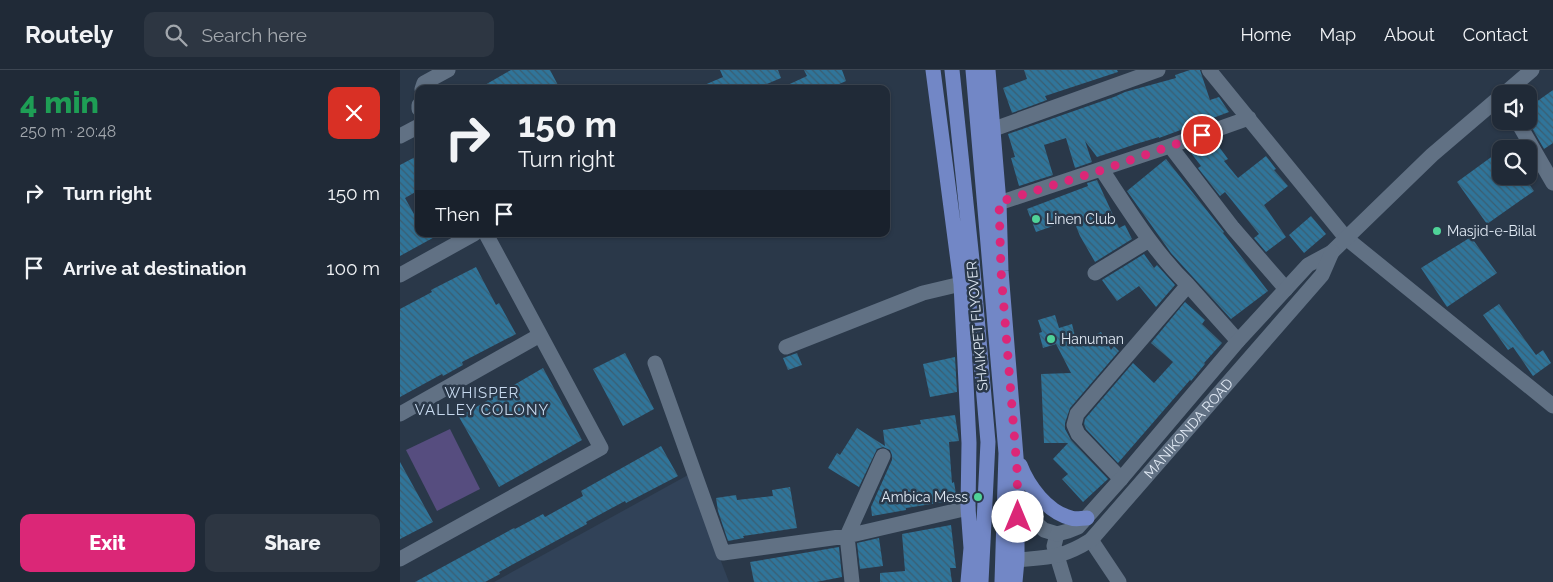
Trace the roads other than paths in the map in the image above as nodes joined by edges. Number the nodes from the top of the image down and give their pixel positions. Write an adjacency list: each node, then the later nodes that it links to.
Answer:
1 (448, 70): 9 (street)
2 (933, 70): 28 (main road)
3 (952, 70): 51 (main road, SHAIKPET FLYOVER)
4 (973, 70): 52 (main road, SHAIKPET FLYOVER)
5 (988, 70): 14 (main road)
6 (1158, 70): 14 (street)
7 (1209, 70): 12 (street)
8 (1532, 70): 10 (street, MANIKONDA ROAD)
9 (423, 85)
10 (1514, 85)
11 (1492, 104): 23 (street, MANIKONDA ROAD)
12 (1249, 118): 17 (street); 23 (street)
13 (415, 128): 16 (street)
14 (994, 129): 20 (main road)
15 (1522, 130): 19 (street)
16 (400, 136)
17 (1170, 146): 18 (street); 30 (street)
18 (1102, 170): 20 (street); 24 (street)
19 (1553, 183)
20 (999, 202): 38 (main road)
21 (469, 237): 27 (street)
22 (488, 237): 31 (street)
23 (1346, 238): 25 (street, MANIKONDA ROAD); 35 (street)
24 (1149, 240): 26 (street); 29 (street)
25 (1332, 252): 30 (street, MANIKONDA ROAD); 45 (street, MANIKONDA ROAD)
26 (1095, 273)
27 (400, 275)
28 (961, 284): 33 (street); 41 (main road)
29 (1188, 285): 32 (street); 39 (street)
30 (1286, 289): 32 (street, MANIKONDA ROAD)
31 (540, 335): 36 (street); 47 (street)
32 (1238, 341): 39 (street, MANIKONDA ROAD)
33 (786, 347)
34 (655, 363): 44 (street)
35 (1553, 406)
36 (400, 414)
37 (883, 456): 44 (street)
38 (1016, 457): 40 (main road); 42 (main road)
39 (1121, 479): 42 (street, MANIKONDA ROAD)
40 (1018, 501): 43 (street); 48 (main road)
41 (968, 508): 44 (street); 50 (main road)
42 (1087, 518): 43 (street, MANIKONDA ROAD)
43 (1057, 534): 46 (street)
44 (847, 536): 49 (street)
45 (1091, 540): 46 (street, MANIKONDA ROAD); 55 (street)
46 (1056, 557): 48 (street, MANIKONDA ROAD); 54 (street)
47 (400, 559)
48 (1017, 560): 53 (main road)
49 (852, 582)
50 (968, 582)
51 (981, 582)
52 (1002, 582)
53 (1015, 582)
54 (1065, 582)
55 (1119, 582)

